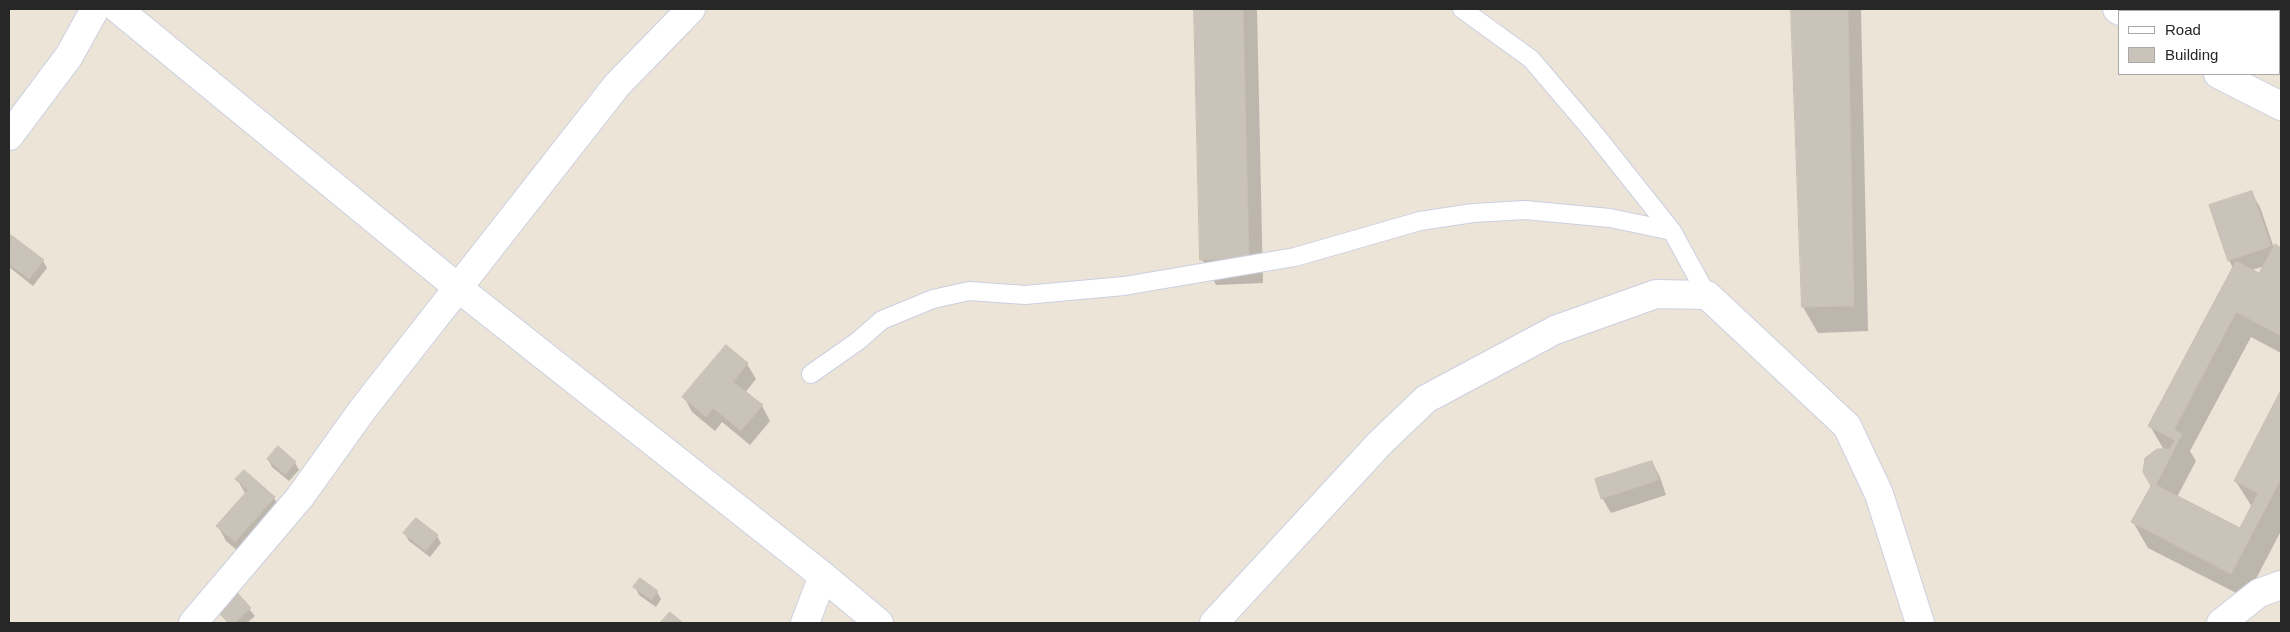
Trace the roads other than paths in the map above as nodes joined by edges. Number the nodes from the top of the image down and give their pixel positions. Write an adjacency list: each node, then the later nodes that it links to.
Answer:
1 (95, 9): 7 (street)
2 (118, 9): 9 (street)
3 (691, 9): 9 (street)
4 (1462, 9): 8 (lane)
5 (2220, 75): 6 (street)
6 (2281, 106)
7 (9, 136)
8 (1672, 231): 10 (lane); 11 (lane)
9 (457, 287): 12 (street); 14 (street)
10 (1707, 295): 17 (street); 18 (street)
11 (811, 374)
12 (823, 576): 15 (street); 16 (street)
13 (2281, 585): 19 (street)
14 (193, 623)
15 (805, 623)
16 (879, 623)
17 (1214, 623)
18 (1920, 623)
19 (2221, 623)

